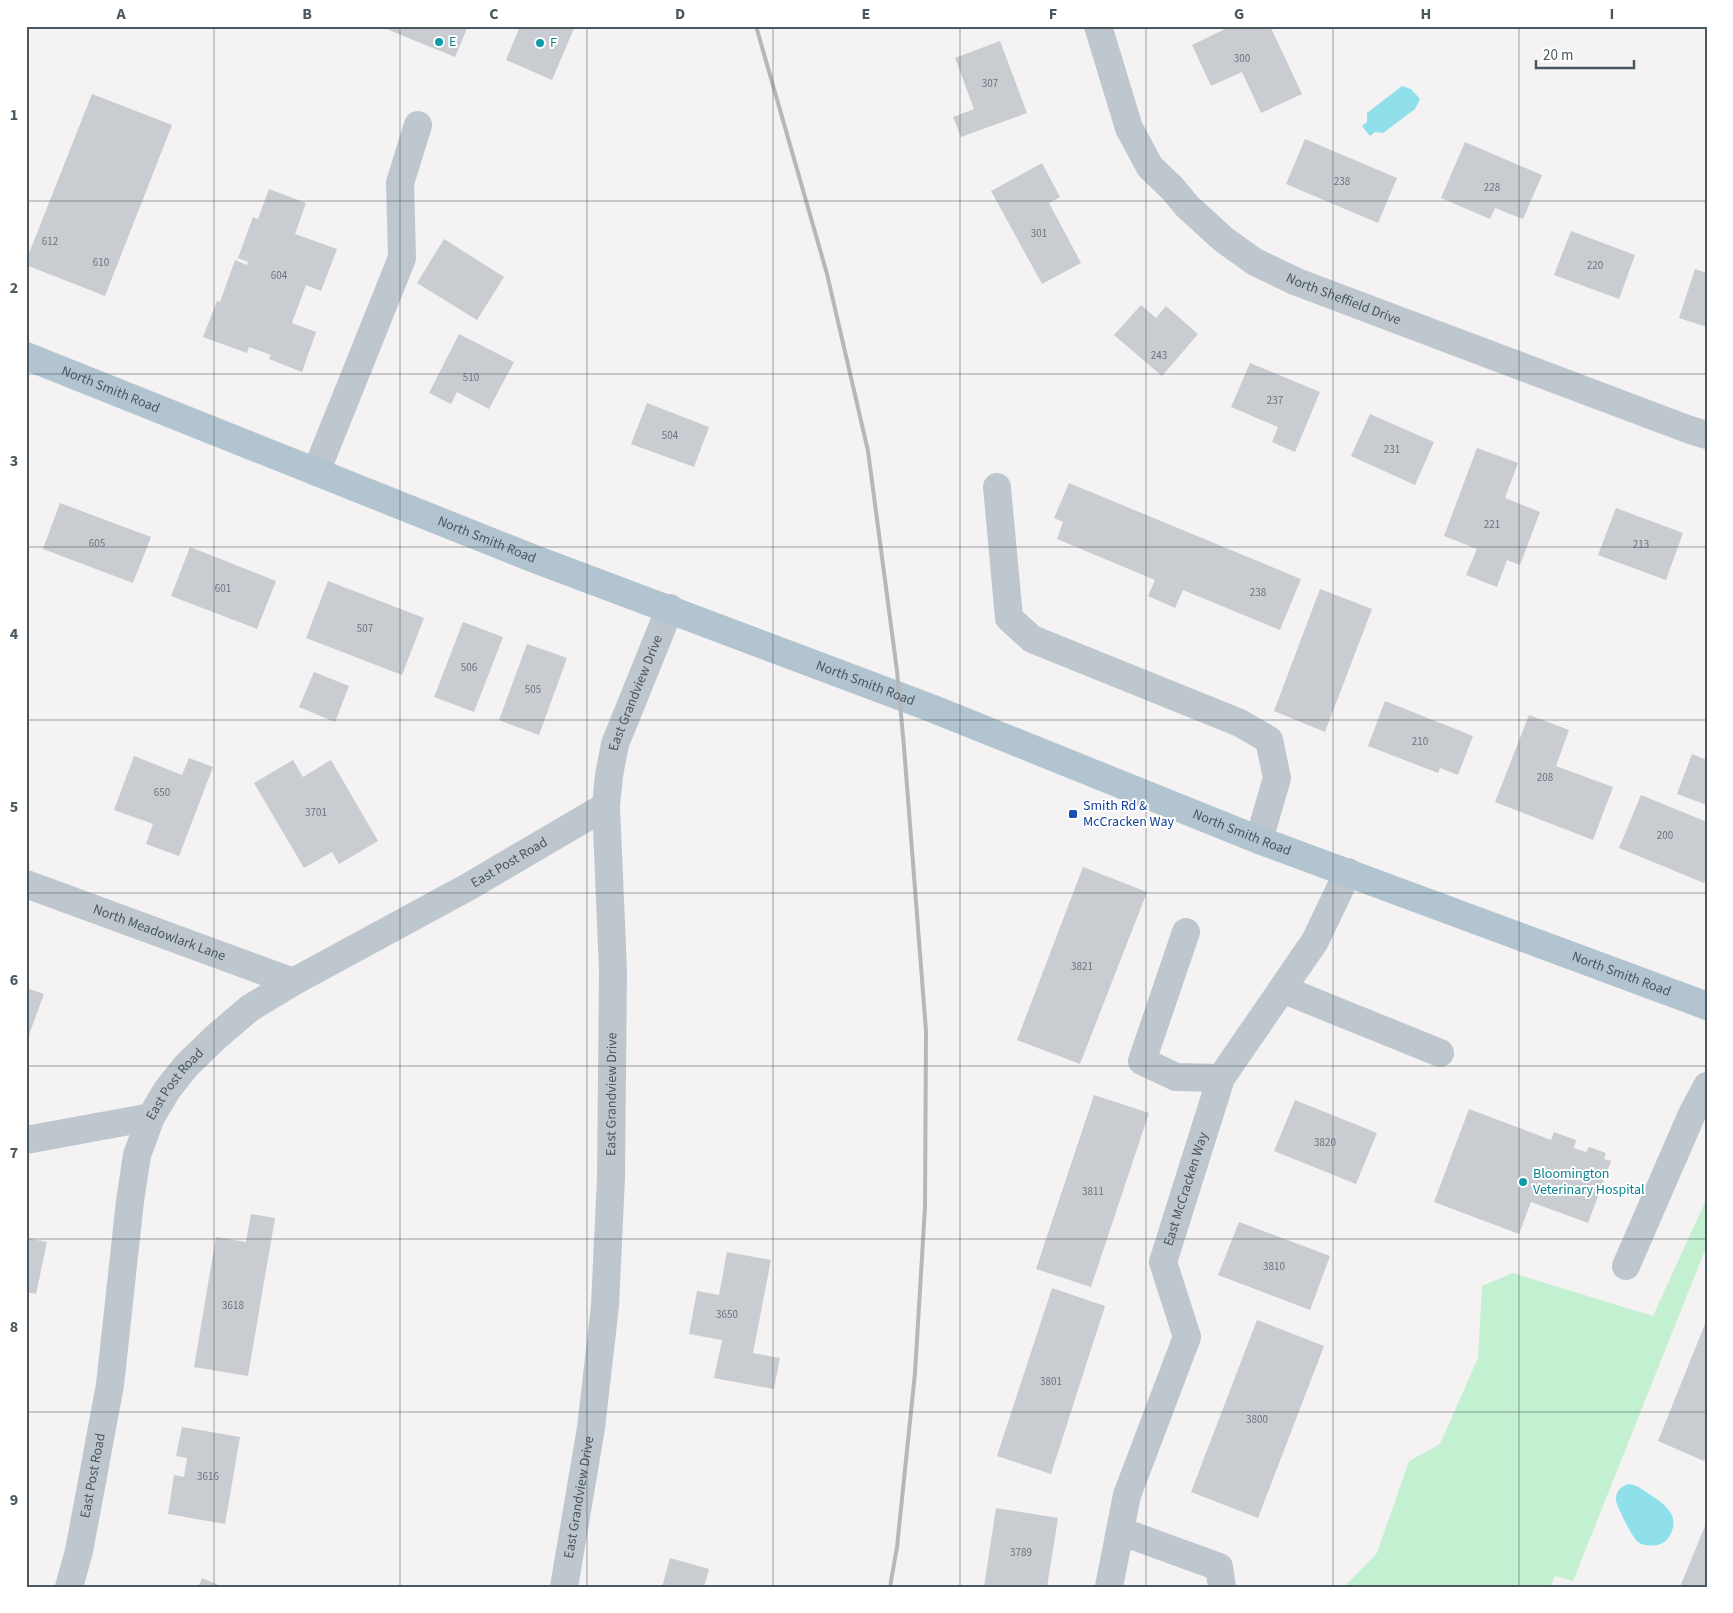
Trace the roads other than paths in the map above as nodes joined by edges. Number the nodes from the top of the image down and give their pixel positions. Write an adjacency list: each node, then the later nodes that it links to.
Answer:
1 (1098, 26): 4 (street, North Sheffield Drive)
2 (418, 125): 5 (street)
3 (26, 356): 5 (main road, North Smith Road)
4 (1707, 435)
5 (316, 472): 7 (main road, North Smith Road)
6 (997, 487): 9 (street)
7 (670, 608): 8 (street, East Grandview Drive); 9 (main road, North Smith Road)
8 (606, 806): 13 (street, East Post Road); 24 (street, East Grandview Drive)
9 (1259, 840): 10 (main road, North Smith Road)
10 (1348, 872): 14 (street, East McCracken Way); 15 (main road, North Smith Road)
11 (26, 884): 13 (street, North Meadowlark Lane)
12 (1186, 932): 17 (street)
13 (292, 982): 19 (street, East Post Road)
14 (1282, 988): 16 (street); 17 (street, East McCracken Way)
15 (1707, 1006)
16 (1440, 1052)
17 (1221, 1078): 22 (street, East McCracken Way)
18 (1707, 1086): 21 (street)
19 (151, 1117): 20 (street); 23 (street, East Post Road)
20 (26, 1140)
21 (1626, 1266)
22 (1120, 1531): 25 (street, East McCracken Way); 26 (street)
23 (69, 1587)
24 (564, 1587)
25 (1109, 1587)
26 (1222, 1587)

